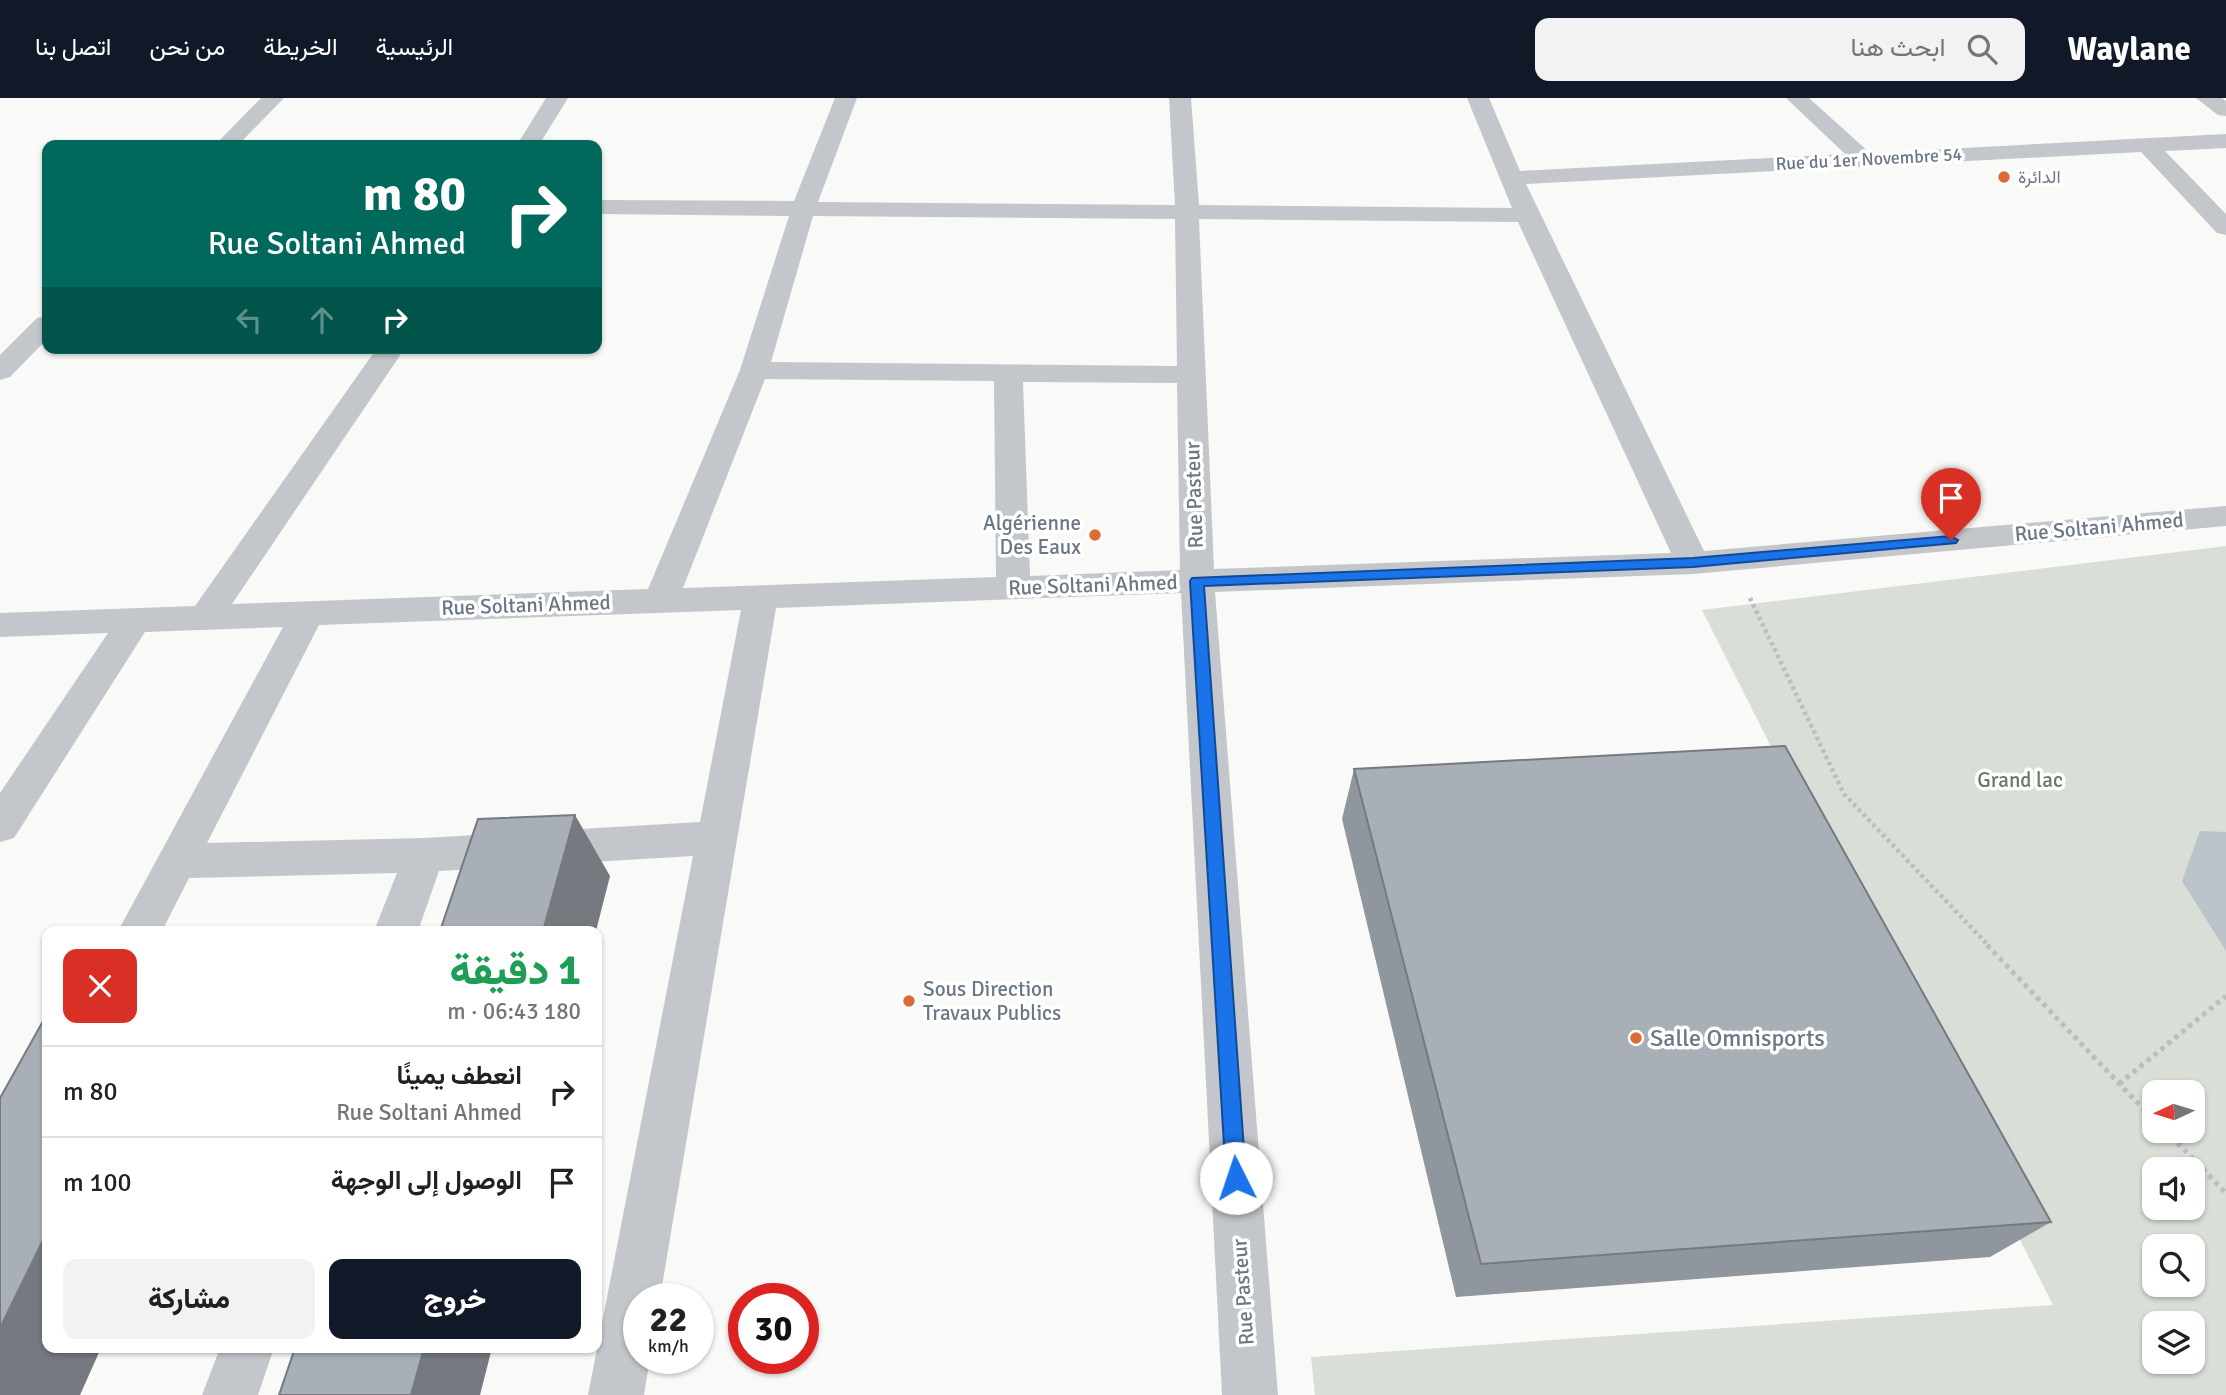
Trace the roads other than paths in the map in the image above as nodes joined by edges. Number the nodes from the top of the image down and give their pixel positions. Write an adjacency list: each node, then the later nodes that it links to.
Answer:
1 (273, 98): 9 (street)
2 (557, 98): 10 (street)
3 (846, 98): 16 (street)
4 (1180, 98): 17 (street, Rue Pasteur)
5 (1478, 98): 14 (street)
6 (1797, 98): 13 (street)
7 (2207, 98): 8 (street)
8 (2226, 110)
9 (231, 140)
10 (531, 140)
11 (2226, 141): 12 (street, Rue du 1er Novembre 54)
12 (2147, 145): 13 (street, Rue du 1er Novembre 54); 19 (street)
13 (1865, 160): 14 (street, Rue du 1er Novembre 54)
14 (1511, 178): 18 (street)
15 (602, 207): 16 (street)
16 (803, 209): 17 (street); 22 (street)
17 (1187, 211): 18 (street); 25 (street, Rue Pasteur)
18 (1527, 215): 27 (street)
19 (2226, 228)
20 (42, 329): 23 (street)
21 (387, 354): 33 (street)
22 (754, 370): 24 (street); 31 (street)
23 (0, 371)
24 (1008, 373): 25 (street); 29 (street)
25 (1191, 375): 28 (street, Rue Pasteur)
26 (2226, 516): 27 (street, Rue Soltani Ahmed)
27 (1693, 563): 28 (street, Rue Soltani Ahmed)
28 (1197, 581): 29 (street, Rue Soltani Ahmed); 45 (street, Rue Pasteur)
29 (1013, 587): 30 (street, Rue Soltani Ahmed)
30 (761, 597): 31 (street, Rue Soltani Ahmed); 37 (street)
31 (660, 600): 32 (street, Rue Soltani Ahmed)
32 (308, 613): 33 (street, Rue Soltani Ahmed); 39 (street)
33 (205, 617): 34 (street, Rue Soltani Ahmed)
34 (135, 620): 35 (street, Rue Soltani Ahmed); 36 (street)
35 (0, 625)
36 (0, 825)
37 (718, 838): 38 (street); 44 (street)
38 (424, 855): 39 (street); 41 (street)
39 (177, 861): 40 (street)
40 (143, 926)
41 (398, 926)
42 (245, 1353): 43 (street)
43 (230, 1395)
44 (617, 1395)
45 (1250, 1395)

